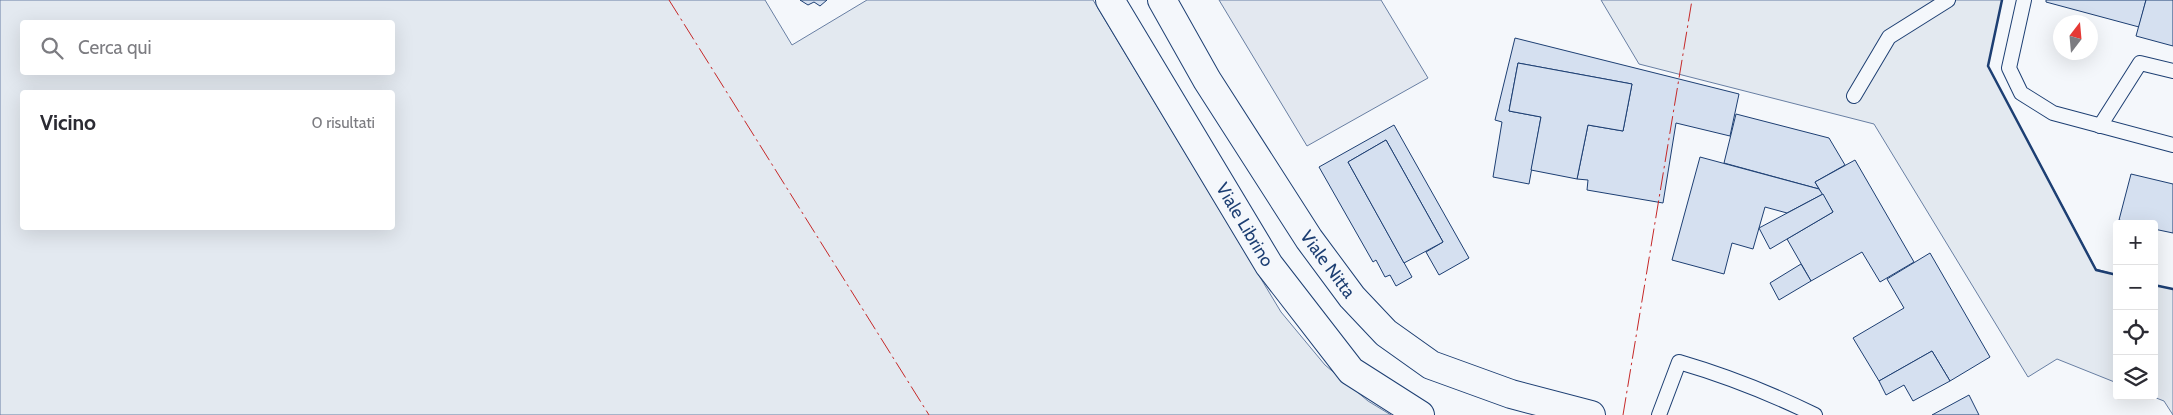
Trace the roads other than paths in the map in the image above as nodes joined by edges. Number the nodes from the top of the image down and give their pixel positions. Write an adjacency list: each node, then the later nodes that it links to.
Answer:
1 (1110, 0): 9 (main road, Viale Librino)
2 (1162, 0): 10 (main road, Viale Nitta)
3 (1948, 0): 6 (lane)
4 (2024, 0): 7 (lane)
5 (2173, 71): 7 (lane)
6 (1854, 96)
7 (2100, 126): 8 (lane)
8 (2173, 145)
9 (1420, 415)
10 (1591, 415)
11 (1659, 415): 12 (lane)
12 (1814, 415)

